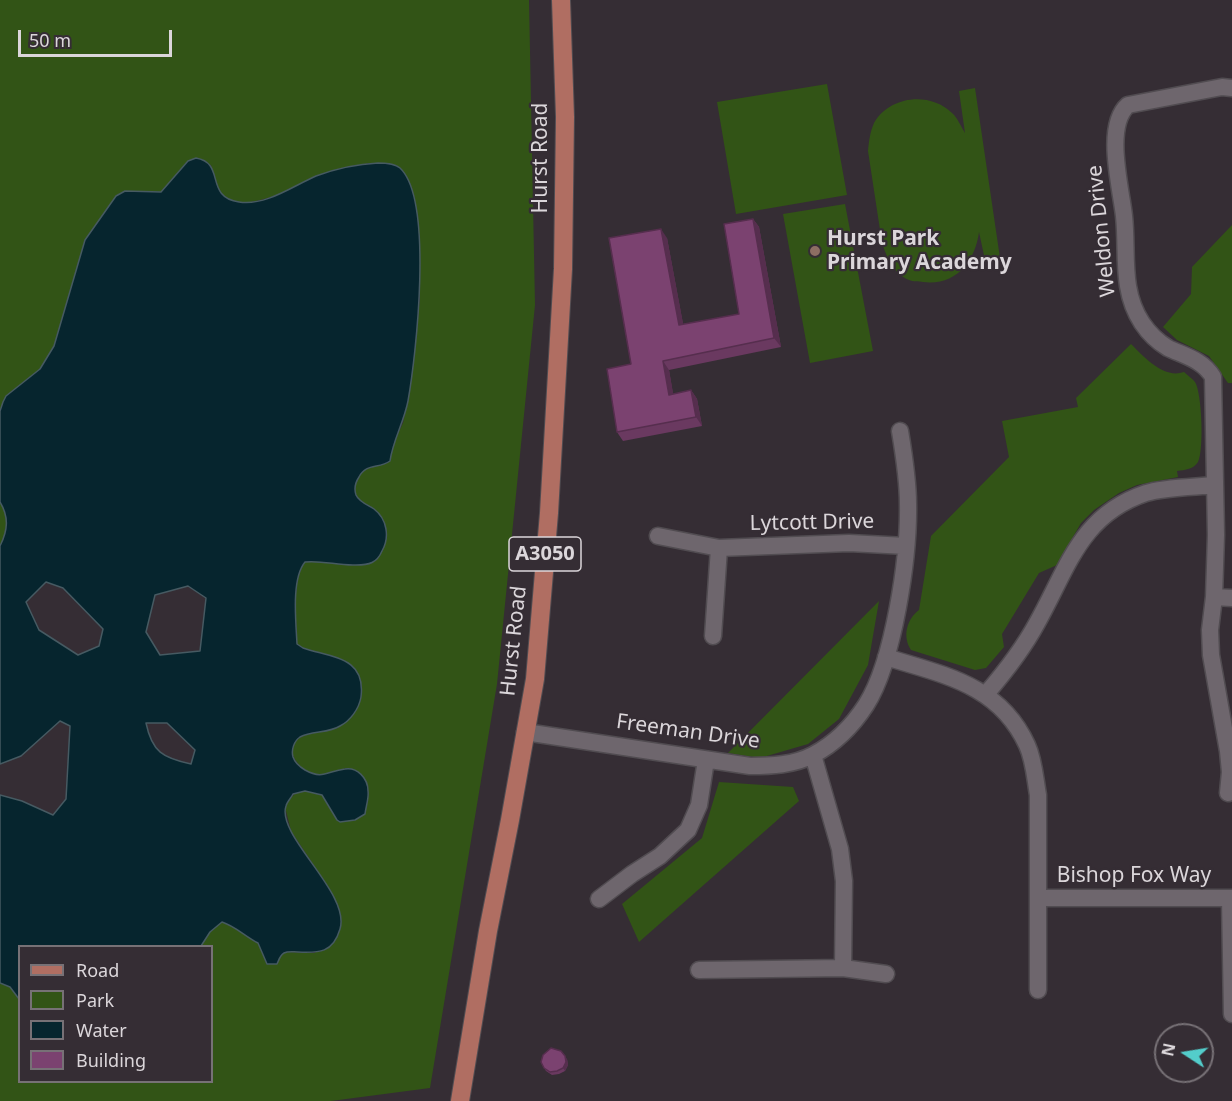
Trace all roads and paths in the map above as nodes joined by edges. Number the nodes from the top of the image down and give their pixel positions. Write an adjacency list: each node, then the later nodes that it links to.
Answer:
1 (561, 0): 13 (main road, Hurst Road / A3050)
2 (1232, 88): 4 (street, Weldon Drive)
3 (900, 431): 6 (street, Freeman Drive)
4 (1215, 485): 8 (street); 12 (street)
5 (657, 536): 7 (street, Lytcott Drive)
6 (906, 546): 7 (street, Lytcott Drive); 11 (street, Freeman Drive)
7 (719, 548): 10 (street)
8 (1214, 597): 9 (street); 16 (street)
9 (1232, 598)
10 (713, 636)
11 (886, 657): 12 (street, Bishop Fox Way); 14 (street, Freeman Drive)
12 (986, 694): 17 (street, Bishop Fox Way)
13 (525, 732): 15 (street, Freeman Drive); 25 (main road, Hurst Road / A3050)
14 (813, 755): 15 (street, Freeman Drive); 20 (street)
15 (706, 760): 19 (street)
16 (1228, 793)
17 (1038, 898): 18 (street, Bishop Fox Way); 23 (street, Bishop Fox Way)
18 (1231, 898): 24 (street, Bishop Fox Way)
19 (599, 899)
20 (843, 968): 21 (street); 22 (street)
21 (699, 970)
22 (886, 974)
23 (1038, 990)
24 (1232, 1014)
25 (460, 1101)

